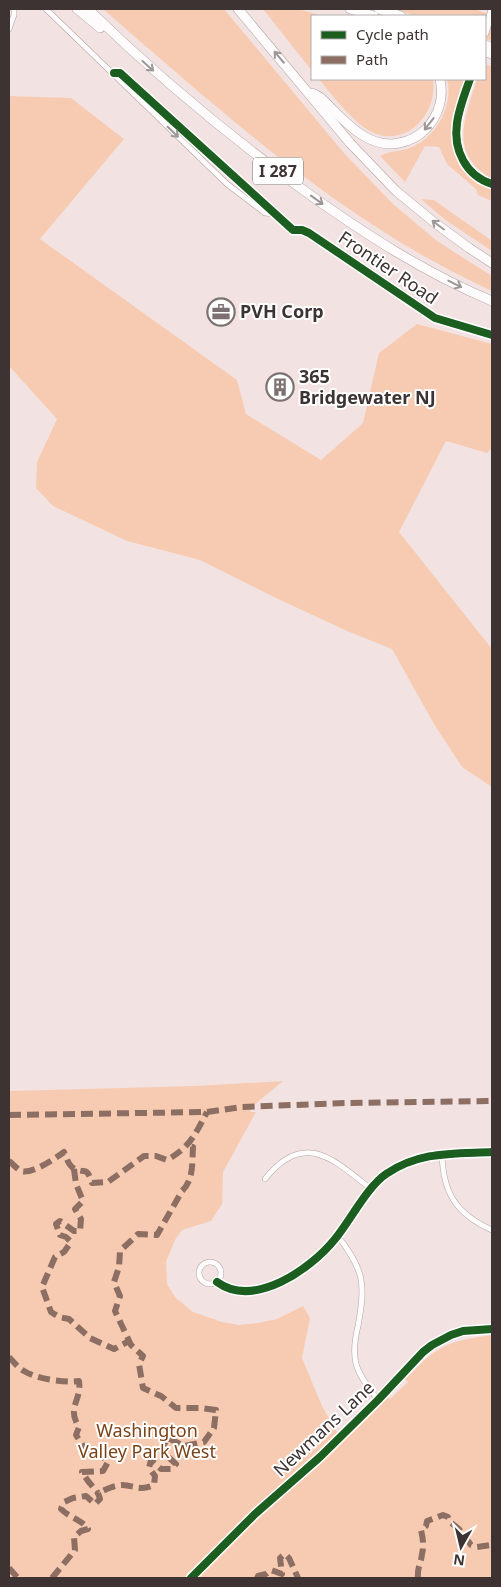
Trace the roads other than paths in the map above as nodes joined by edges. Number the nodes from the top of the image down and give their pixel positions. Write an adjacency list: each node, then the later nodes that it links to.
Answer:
1 (14, 9): 11 (street)
2 (46, 9): 14 (street, Frontier Road)
3 (77, 9): 13 (highway)
4 (88, 9): 13 (highway, I 287)
5 (238, 9): 17 (highway, one-way to 5)
6 (350, 9): 9 (highway)
7 (379, 9): 10 (highway)
8 (492, 10): 12 (street)
9 (371, 15)
10 (398, 15)
11 (9, 29)
12 (486, 30)
13 (132, 51): 21 (highway, I 287, one-way to 21)
14 (114, 73): 19 (street, Frontier Road); 19 (street, Frontier Road, one-way to 19)
15 (440, 80): 17 (highway, one-way to 17)
16 (470, 80): 18 (street)
17 (308, 91): 20 (highway, one-way to 17)
18 (492, 184)
19 (275, 214): 22 (street, Frontier Road)
20 (492, 262)
21 (492, 301)
22 (492, 335)
23 (492, 1152): 24 (street)
24 (442, 1154): 26 (street); 27 (street)
25 (265, 1179): 26 (street)
26 (371, 1189): 28 (street)
27 (492, 1230)
28 (338, 1236): 29 (street); 31 (street)
29 (217, 1282): 29 (street)
30 (492, 1330): 31 (street, Newmans Lane)
31 (378, 1400): 32 (street, Newmans Lane)
32 (191, 1578)

